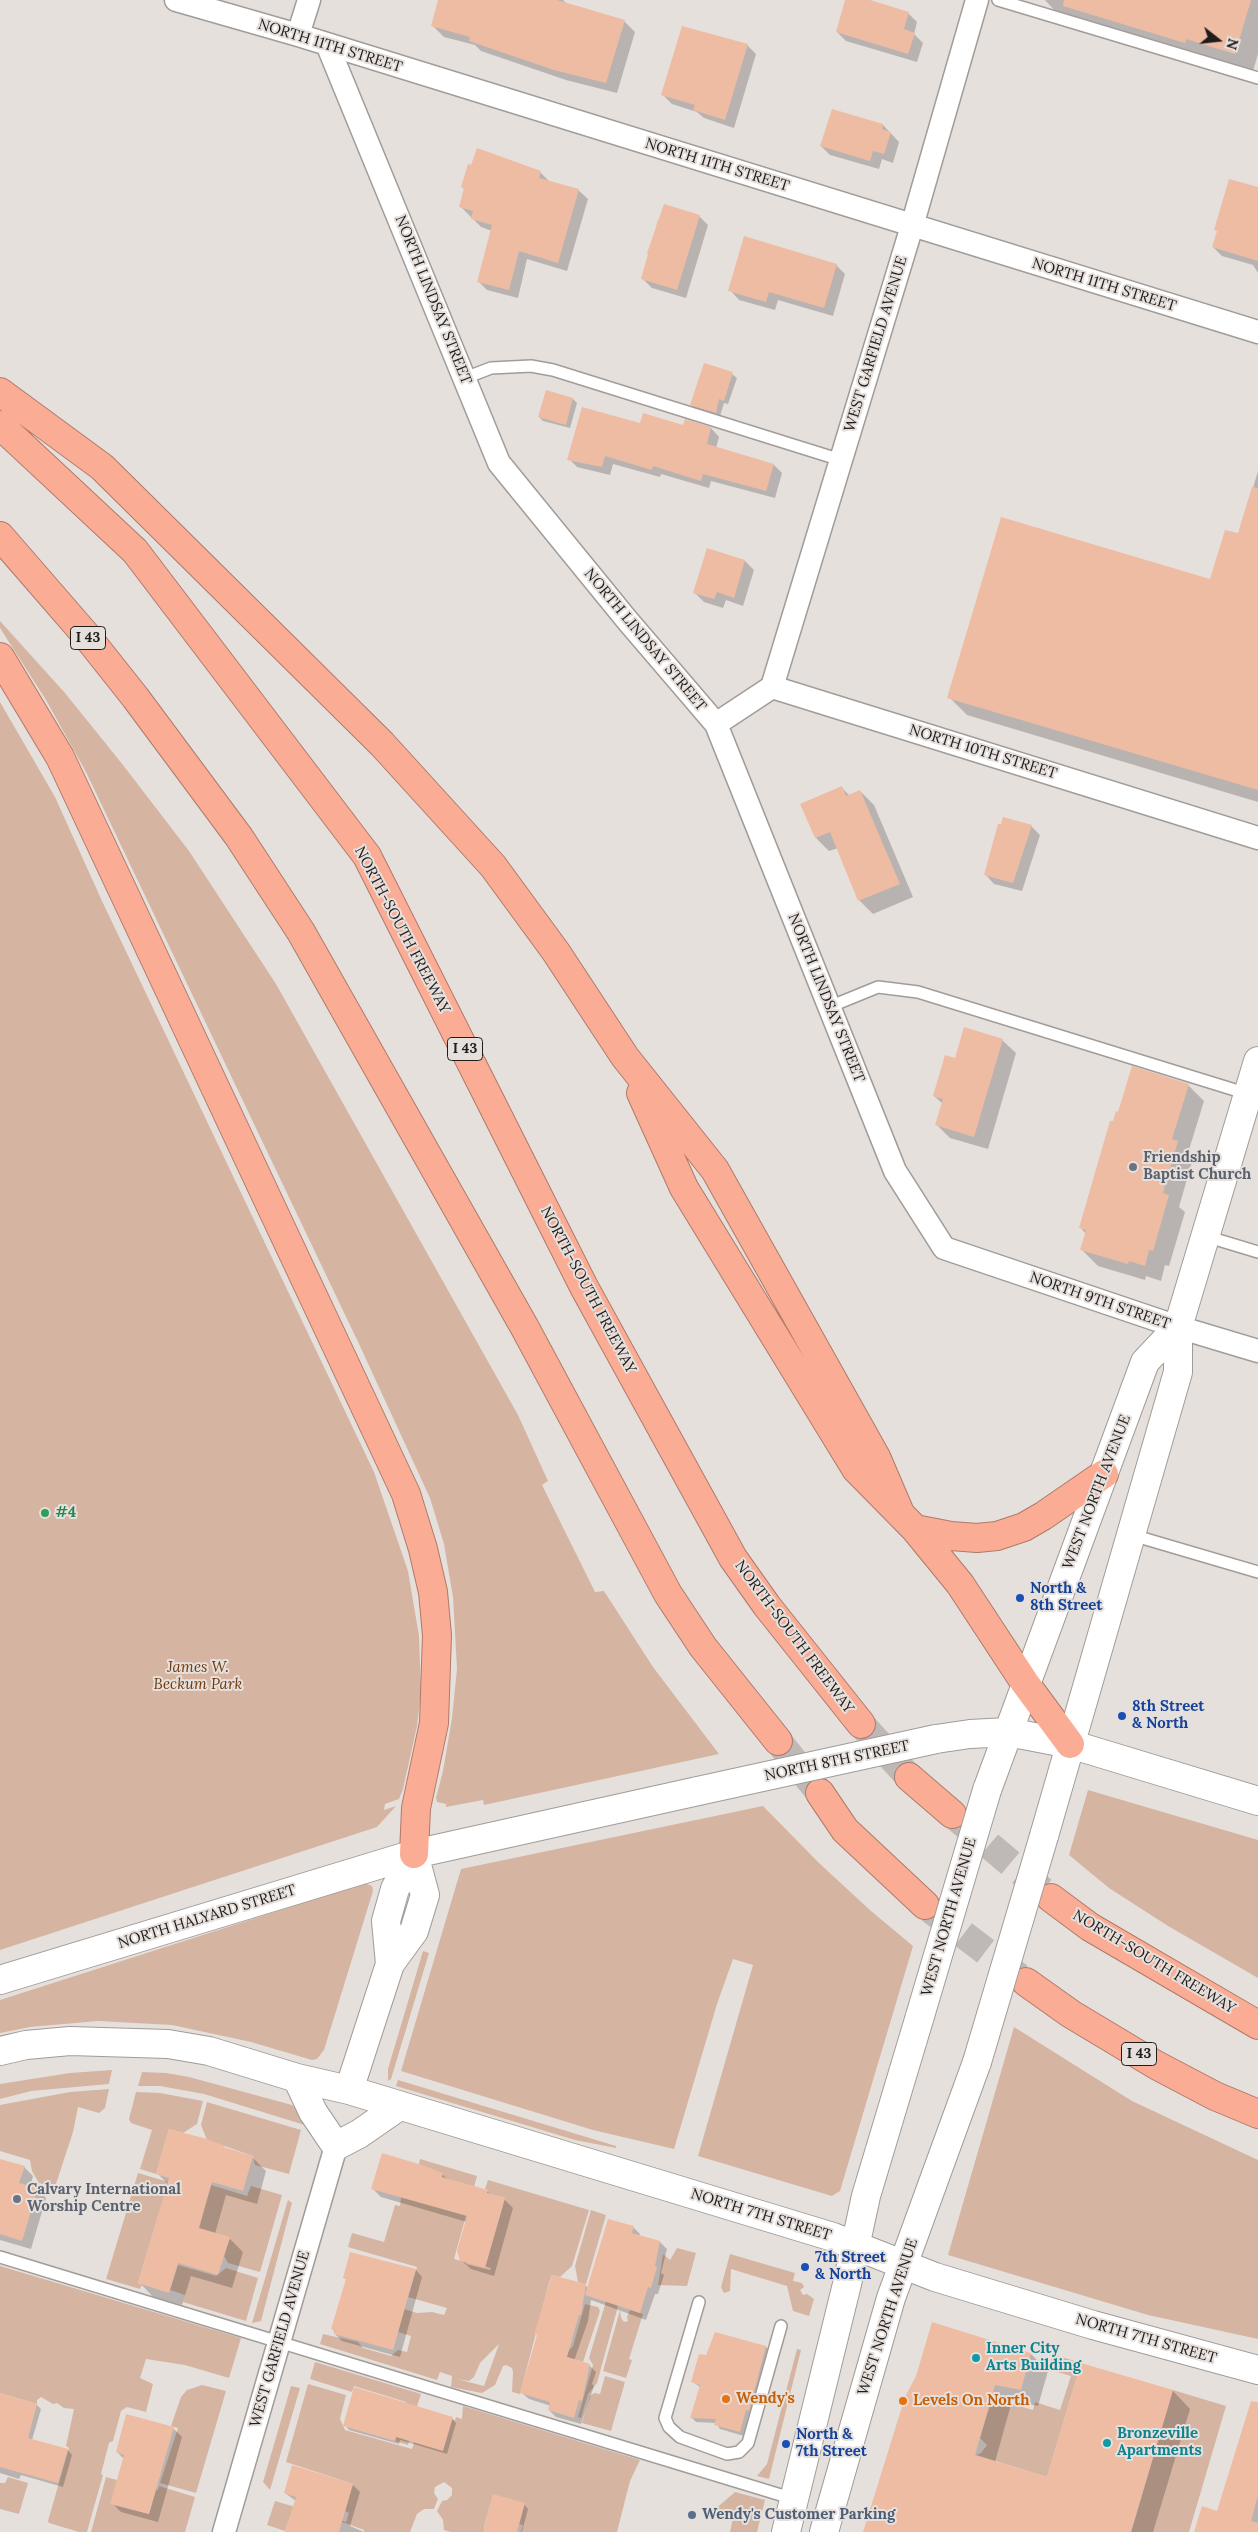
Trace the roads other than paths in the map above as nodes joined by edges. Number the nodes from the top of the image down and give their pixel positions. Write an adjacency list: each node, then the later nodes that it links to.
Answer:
1 (176, 0): 5 (street, NORTH 11TH STREET)
2 (309, 0): 5 (street)
3 (977, 0): 8 (street, WEST GARFIELD AVENUE)
4 (998, 0): 7 (lane)
5 (298, 35): 6 (street, NORTH 11TH STREET)
6 (327, 44): 8 (street, NORTH 11TH STREET); 10 (street, NORTH LINDSAY STREET)
7 (1258, 78)
8 (912, 226): 9 (street, NORTH 11TH STREET); 13 (street, WEST GARFIELD AVENUE)
9 (1258, 332)
10 (465, 378): 13 (lane); 17 (street, NORTH LINDSAY STREET)
11 (0, 392): 20 (highway)
12 (0, 425): 33 (highway, NORTH-SOUTH FREEWAY / I 43)
13 (841, 460): 16 (street, WEST GARFIELD AVENUE)
14 (0, 536): 35 (highway, I 43)
15 (0, 657): 41 (highway)
16 (772, 687): 17 (street); 18 (street, NORTH 10TH STREET)
17 (716, 724): 19 (street, NORTH LINDSAY STREET)
18 (1258, 838)
19 (830, 1007): 22 (lane); 24 (street, NORTH LINDSAY STREET)
20 (625, 1057): 29 (highway); 29 (highway)
21 (1258, 1061): 22 (main road, WEST NORTH AVENUE)
22 (1248, 1094): 23 (main road, WEST NORTH AVENUE)
23 (1206, 1236): 25 (lane); 26 (main road, WEST NORTH AVENUE)
24 (944, 1248): 26 (street, NORTH 9TH STREET)
25 (1258, 1252)
26 (1178, 1327): 27 (street, NORTH 9TH STREET); 28 (main road, WEST NORTH AVENUE); 30 (main road, WEST NORTH AVENUE)
27 (1258, 1350)
28 (1104, 1474): 29 (highway); 32 (main road, WEST NORTH AVENUE)
29 (908, 1521): 32 (highway)
30 (1132, 1535): 31 (lane); 36 (main road, WEST NORTH AVENUE)
31 (1258, 1572)
32 (1025, 1683): 34 (main road, WEST NORTH AVENUE); 36 (highway)
33 (861, 1724)
34 (1008, 1732): 36 (main road, NORTH 8TH STREET); 41 (main road, NORTH 8TH STREET, bridge); 53 (main road, WEST NORTH AVENUE, bridge)
35 (778, 1741)
36 (1070, 1744): 39 (main road, NORTH 8TH STREET); 55 (main road, WEST NORTH AVENUE, bridge)
37 (908, 1777): 40 (highway)
38 (820, 1793): 43 (highway)
39 (1258, 1801)
40 (952, 1814)
41 (414, 1854): 44 (main road, NORTH HALYARD STREET); 49 (main road)
42 (1051, 1898): 46 (highway, NORTH-SOUTH FREEWAY)
43 (925, 1905)
44 (0, 1980)
45 (1026, 1982): 51 (highway, I 43)
46 (1258, 2025)
47 (0, 2051): 48 (main road)
48 (297, 2078): 49 (main road); 52 (main road)
49 (349, 2090): 50 (main road, NORTH 7TH STREET)
50 (398, 2107): 52 (main road); 53 (main road, NORTH 7TH STREET)
51 (1258, 2114)
52 (336, 2146): 58 (street, WEST GARFIELD AVENUE)
53 (855, 2245): 55 (main road, NORTH 7TH STREET); 60 (main road, WEST NORTH AVENUE)
54 (0, 2257): 58 (lane)
55 (904, 2264): 59 (main road, NORTH 7TH STREET); 63 (main road, WEST NORTH AVENUE)
56 (699, 2302): 57 (lane)
57 (781, 2326)
58 (280, 2342): 60 (lane); 61 (street, WEST GARFIELD AVENUE)
59 (1258, 2370)
60 (794, 2499): 62 (main road, WEST NORTH AVENUE)
61 (224, 2532)
62 (786, 2532)
63 (824, 2532)

